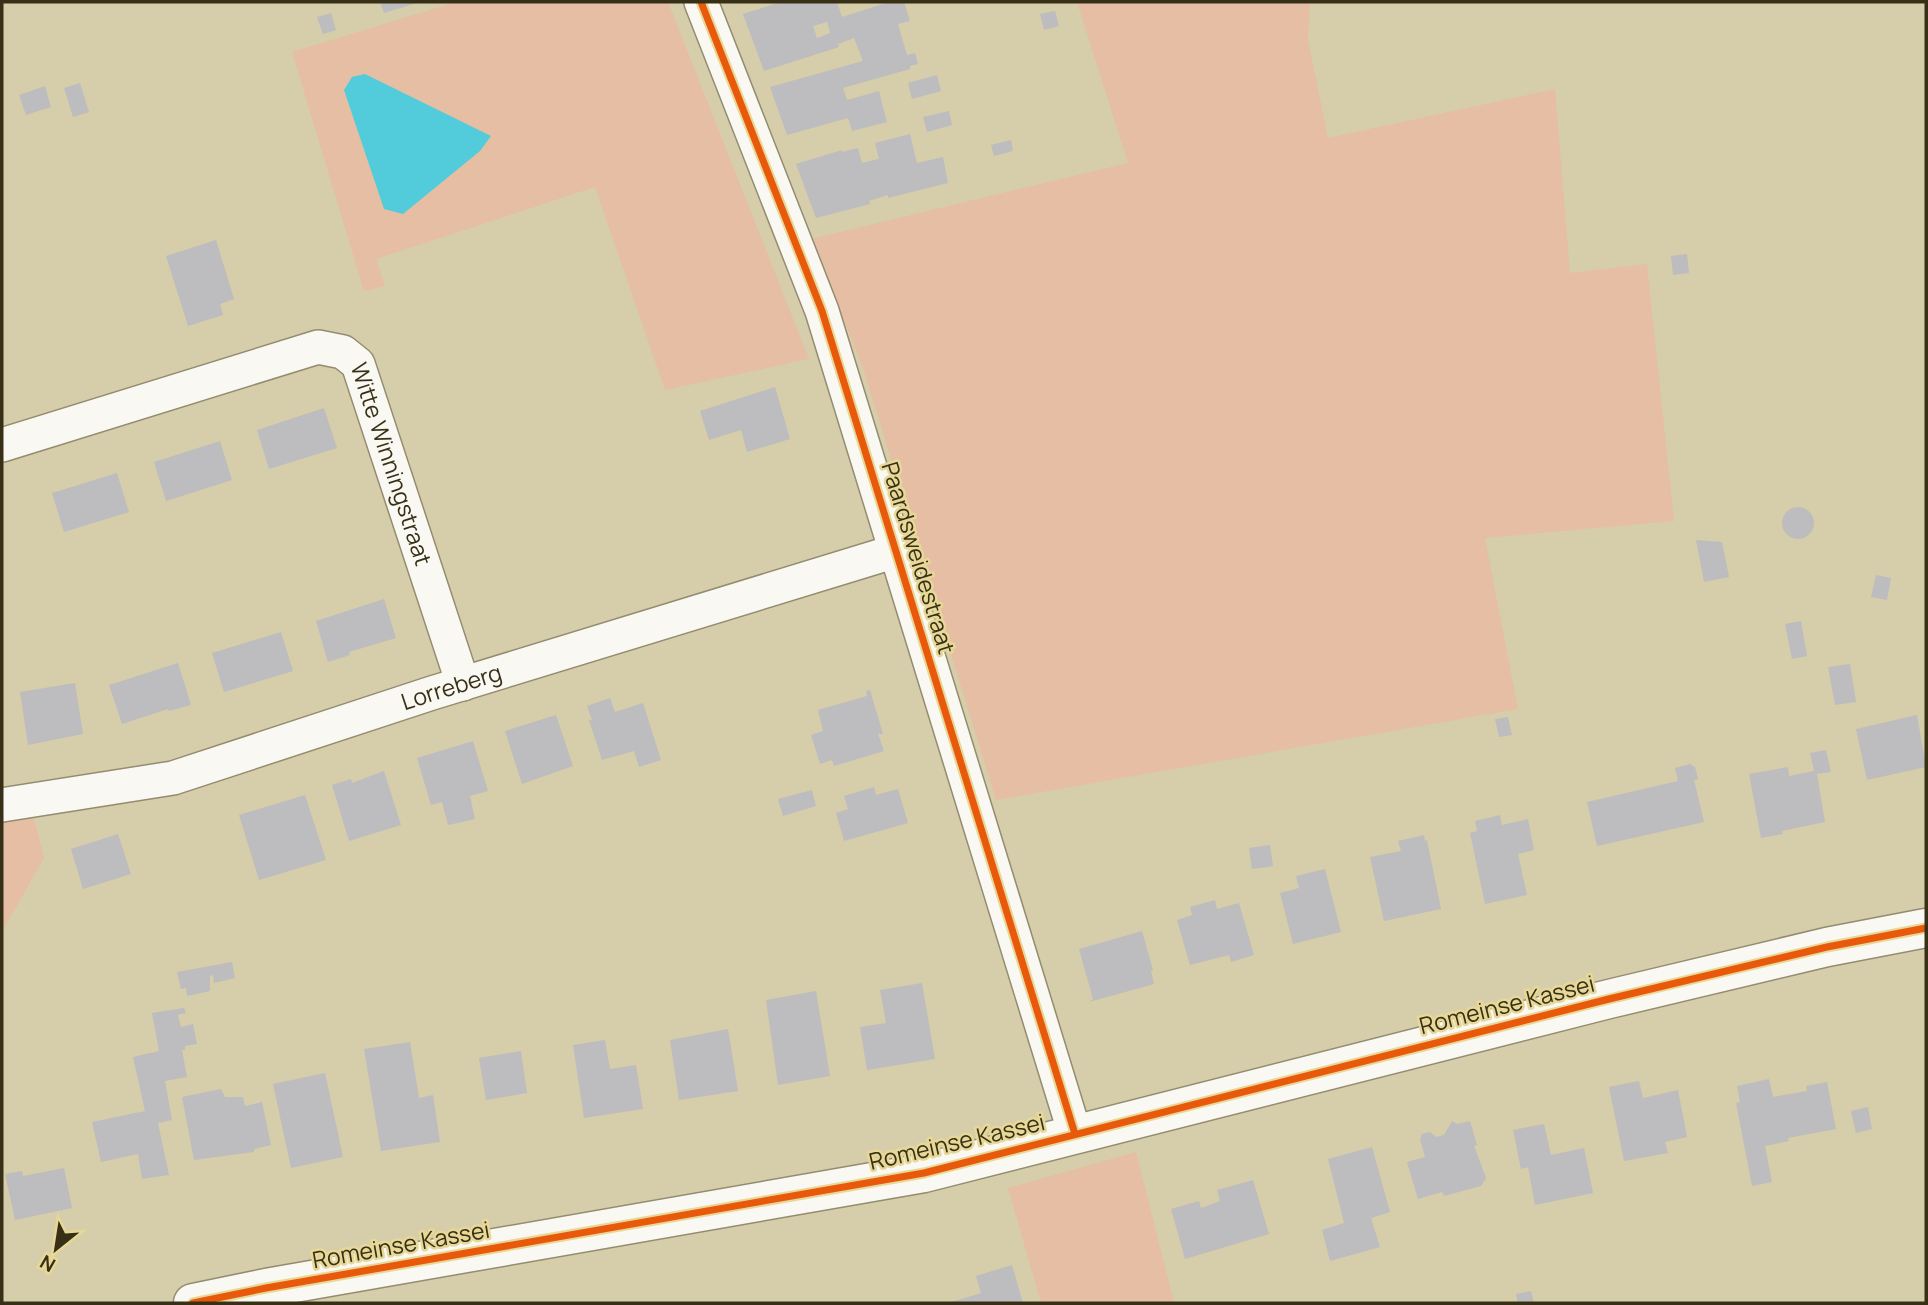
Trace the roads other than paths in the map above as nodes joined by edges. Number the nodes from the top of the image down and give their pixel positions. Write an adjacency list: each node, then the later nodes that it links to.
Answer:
1 (701, 2): 3 (street, Paardsweidestraat)
2 (2, 445): 4 (street, Witte Winningstraat)
3 (896, 551): 4 (street, Lorreberg); 7 (street, Paardsweidestraat)
4 (463, 684): 5 (street, Lorreberg)
5 (2, 805)
6 (1926, 928): 7 (main road, Romeinse Kassei)
7 (1075, 1134): 8 (main road, Romeinse Kassei)
8 (193, 1303)

